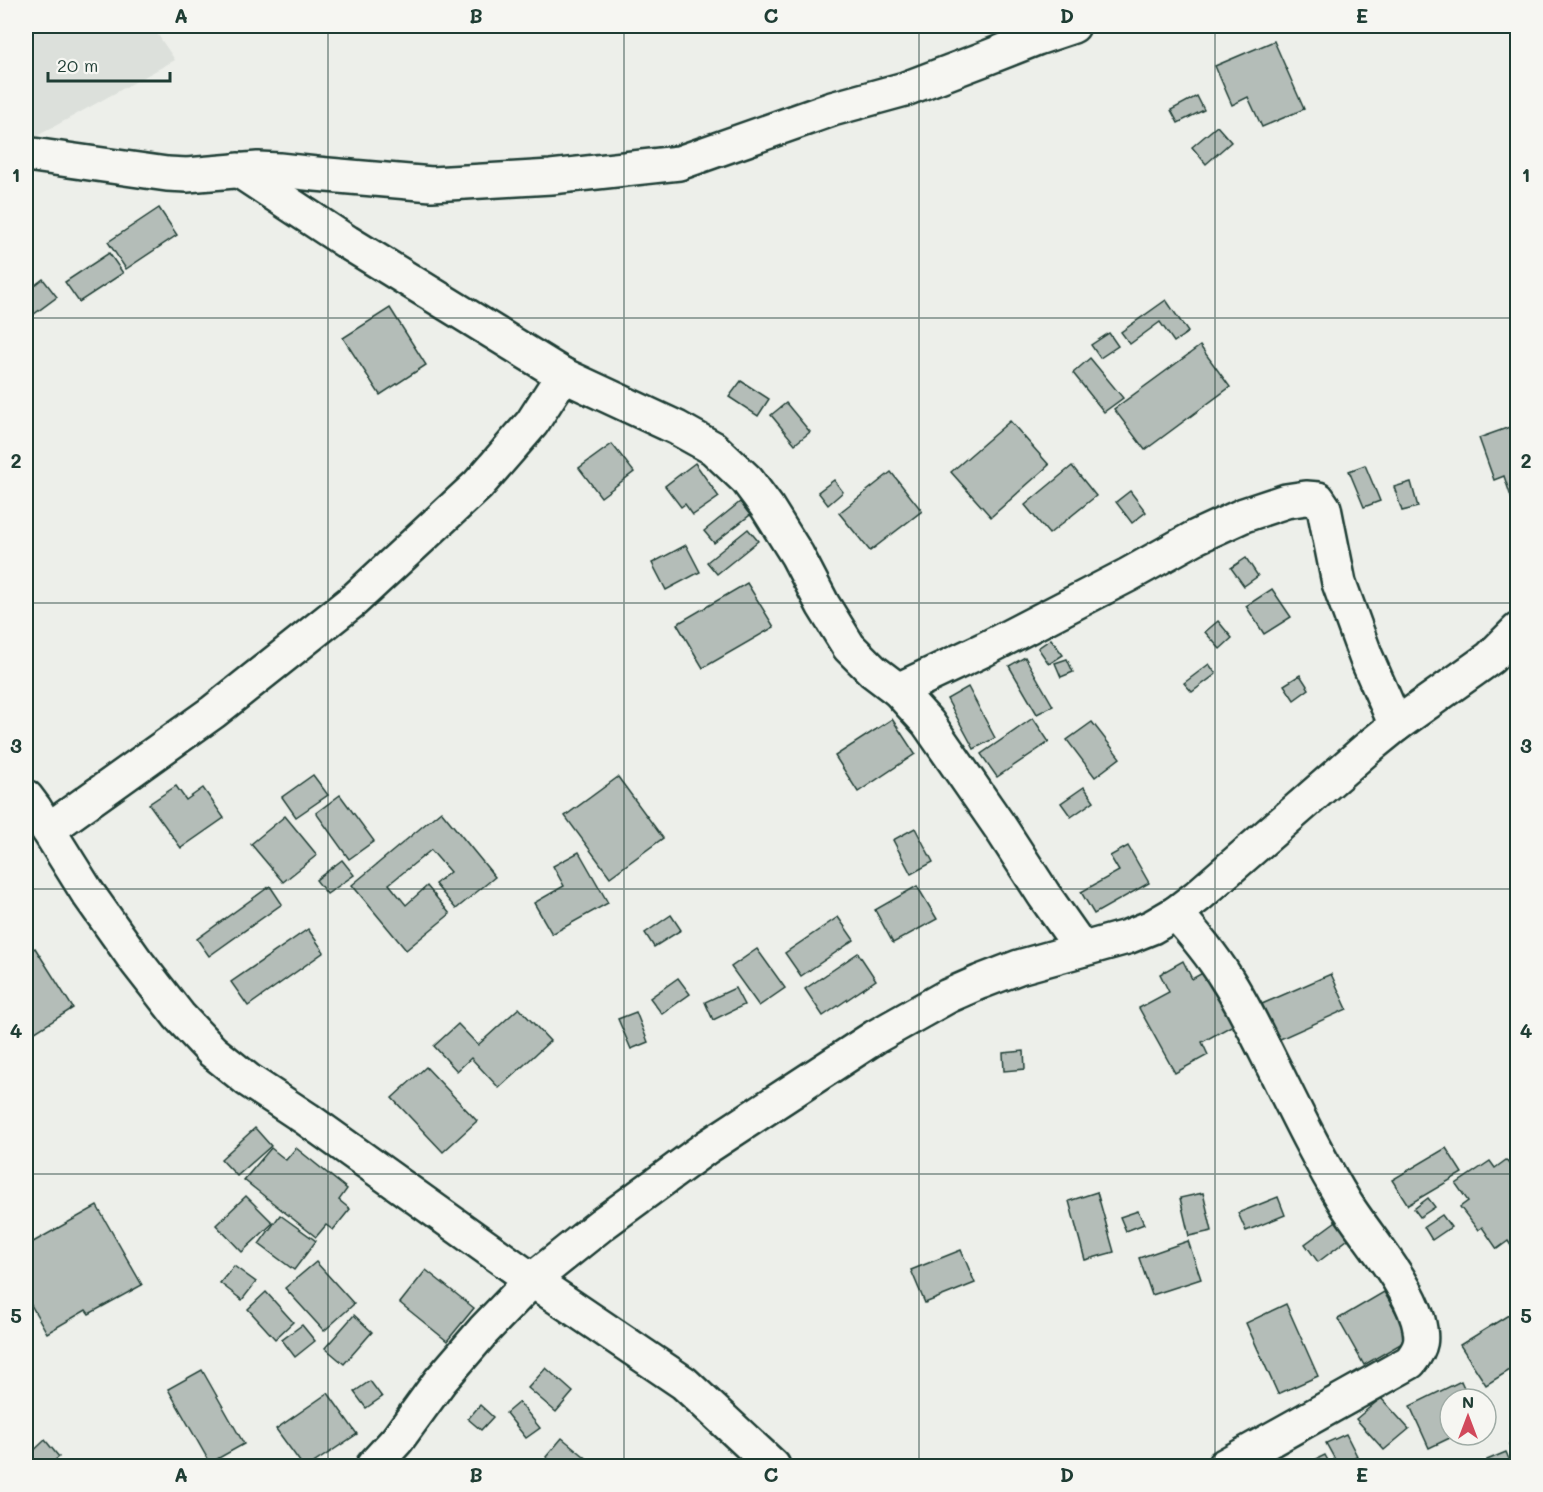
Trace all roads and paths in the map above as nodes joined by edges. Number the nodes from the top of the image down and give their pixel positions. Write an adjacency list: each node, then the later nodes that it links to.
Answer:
1 (1073, 26): 3 (street)
2 (26, 154): 3 (street)
3 (238, 170): 4 (street)
4 (563, 375): 6 (street); 9 (street)
5 (1518, 630): 7 (street)
6 (898, 690): 7 (street); 11 (street)
7 (1396, 725): 10 (street)
8 (26, 797): 9 (street)
9 (48, 830): 12 (street)
10 (1176, 913): 11 (street); 15 (street)
11 (1083, 949): 12 (street)
12 (532, 1280): 13 (street); 14 (street)
13 (373, 1467)
14 (773, 1467)
15 (1224, 1467)

